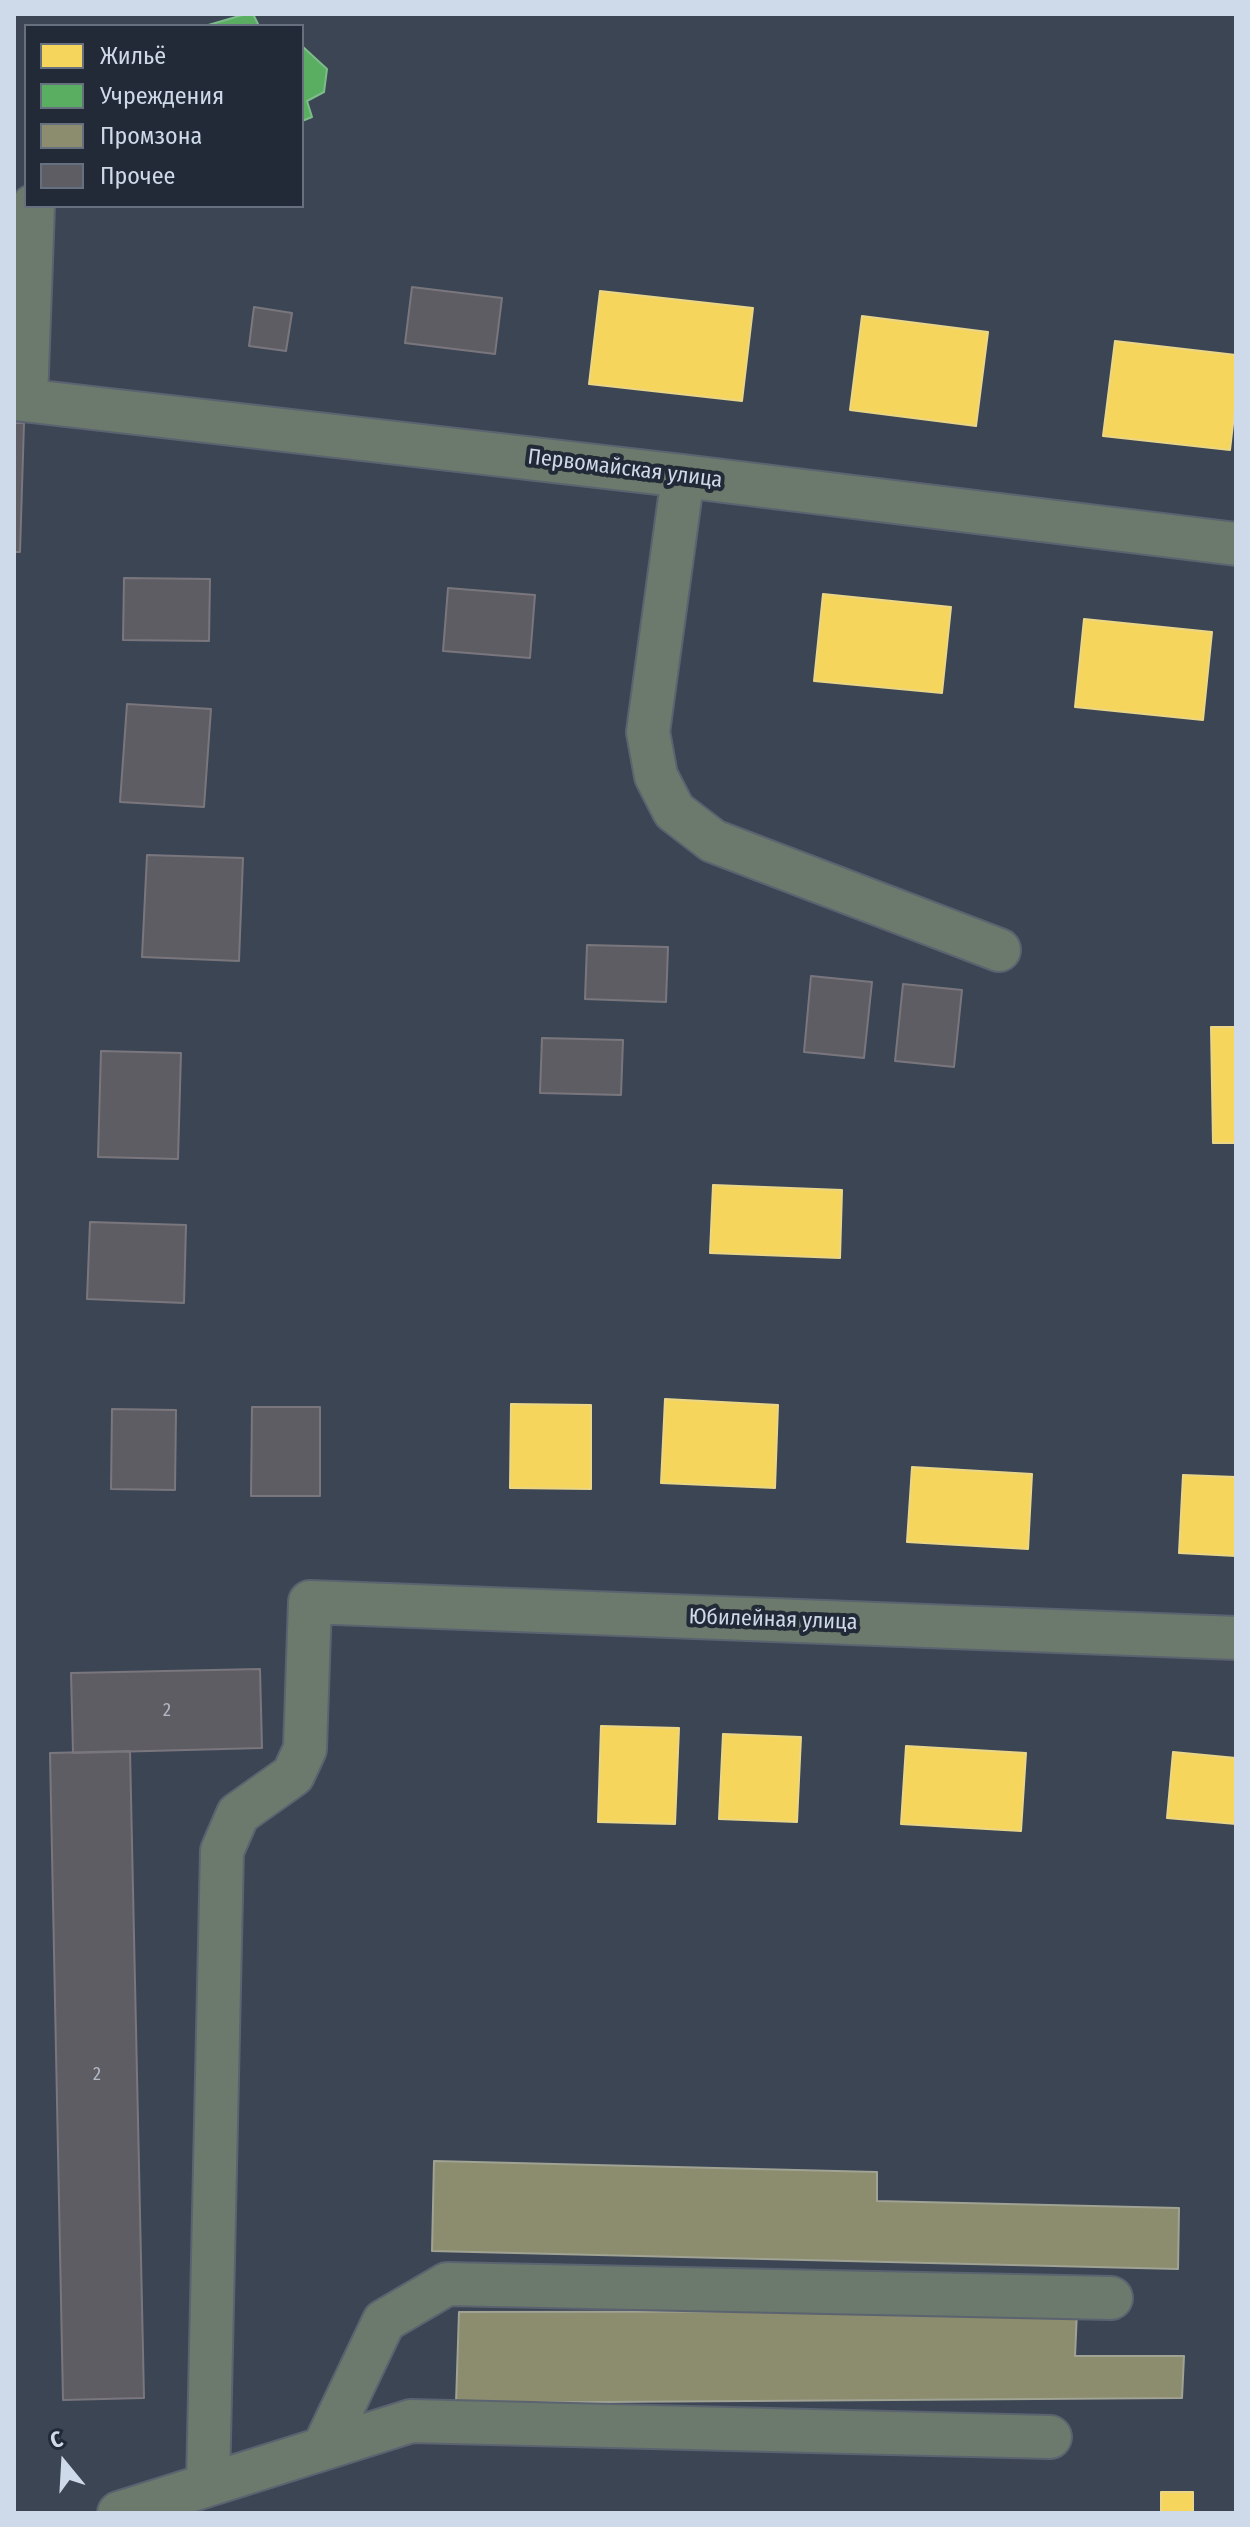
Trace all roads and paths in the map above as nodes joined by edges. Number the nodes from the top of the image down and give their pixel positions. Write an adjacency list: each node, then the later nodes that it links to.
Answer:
1 (33, 208): 2 (street)
2 (20, 399): 3 (street, Первомайская улица)
3 (683, 476): 4 (street, Первомайская улица); 5 (street)
4 (1236, 544)
5 (999, 950)
6 (1236, 1638): 10 (street, Юбилейная улица)
7 (1111, 2298): 9 (street)
8 (1050, 2437): 9 (street)
9 (324, 2447): 10 (street)
10 (208, 2484): 11 (street)
11 (119, 2513)

